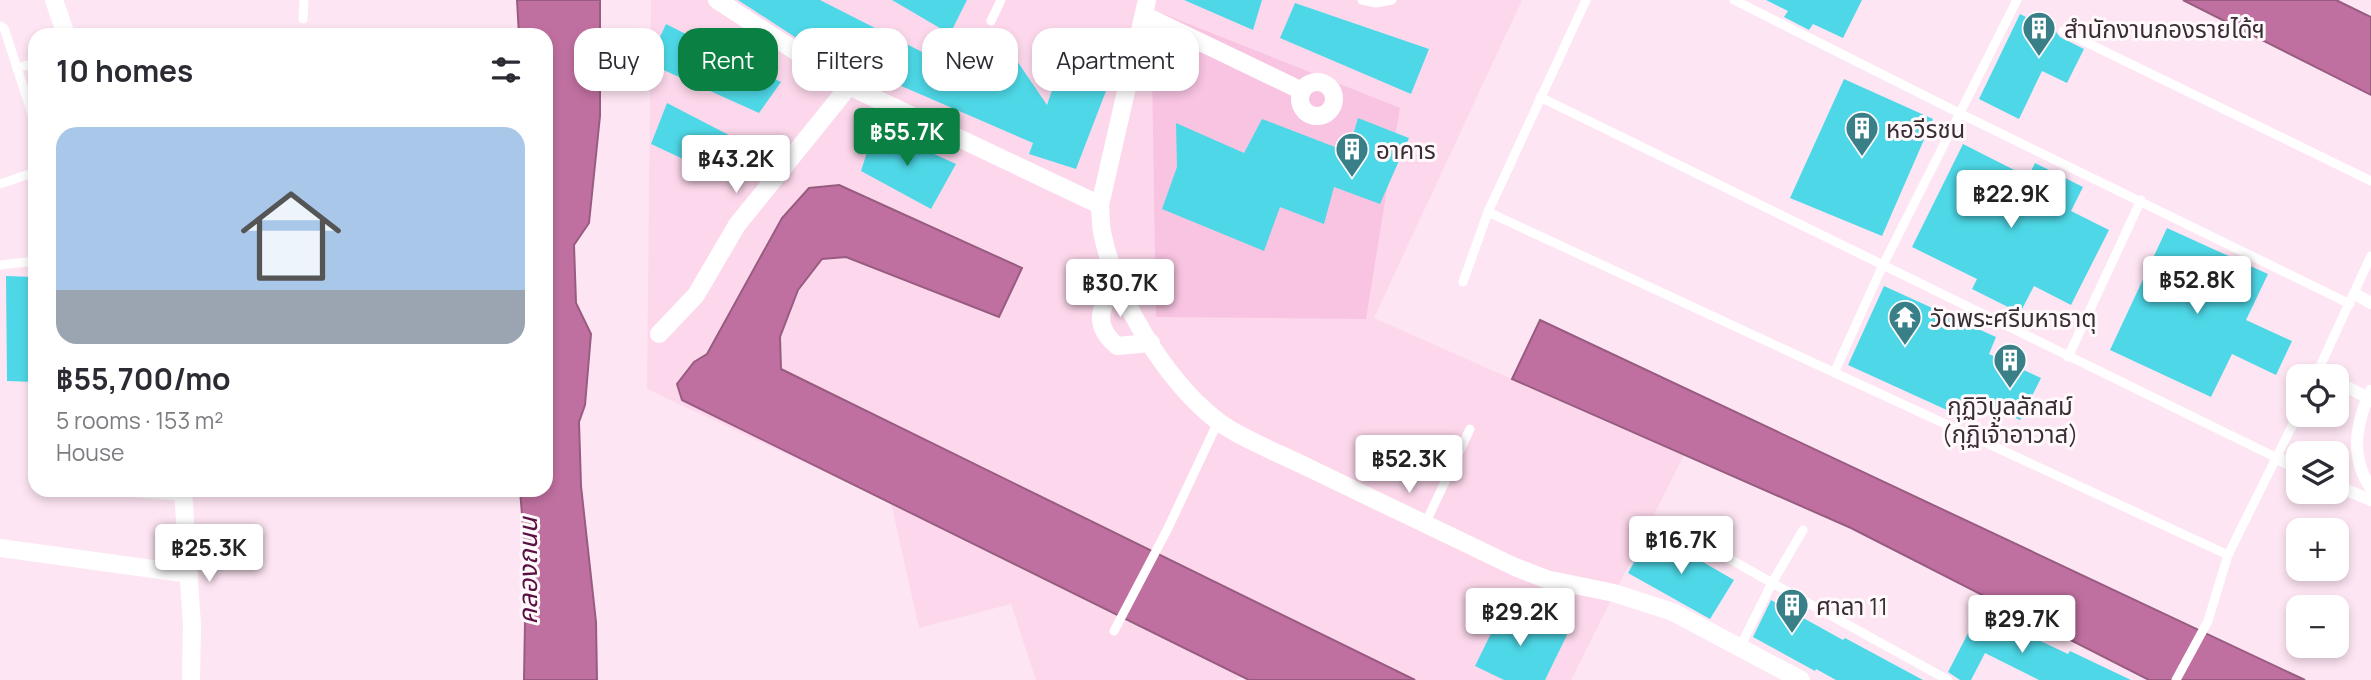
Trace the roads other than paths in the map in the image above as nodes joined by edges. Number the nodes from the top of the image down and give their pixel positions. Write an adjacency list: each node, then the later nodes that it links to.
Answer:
1 (54, 0): 14 (street)
2 (303, 0): 11 (lane)
3 (718, 0): 16 (street)
4 (1001, 0): 12 (lane)
5 (1362, 0): 6 (lane)
6 (1392, 0)
7 (1586, 0): 22 (lane)
8 (1734, 0): 24 (lane)
9 (2017, 0): 24 (lane)
10 (1145, 8): 21 (street); 29 (street)
11 (303, 19)
12 (991, 21)
13 (0, 26): 18 (lane)
14 (64, 28)
15 (2063, 31): 26 (lane)
16 (792, 49)
17 (28, 65): 18 (lane)
18 (17, 68): 23 (lane)
19 (845, 91): 39 (street)
20 (860, 91): 29 (street)
21 (1302, 91)
22 (1540, 97): 30 (lane); 34 (lane)
23 (28, 102)
24 (1959, 113): 28 (lane); 34 (lane)
25 (28, 174): 27 (lane)
26 (2371, 181)
27 (0, 184)
28 (2141, 200): 37 (lane); 41 (lane)
29 (1100, 205): 35 (street)
30 (1488, 212): 36 (lane); 43 (lane)
31 (2371, 256): 37 (lane)
32 (28, 262): 33 (lane)
33 (0, 265)
34 (1883, 265): 41 (lane); 43 (lane)
35 (1117, 279): 40 (street); 40 (street)
36 (1463, 282)
37 (2352, 298): 38 (street); 42 (lane)
38 (2371, 303)
39 (659, 334)
40 (1151, 343): 46 (street)
41 (2068, 357): 49 (lane)
42 (2325, 364)
43 (1834, 373): 59 (lane)
44 (2349, 386): 45 (street)
45 (2369, 394): 51 (street)
46 (1218, 422): 55 (street); 62 (lane)
47 (2292, 427): 49 (lane)
48 (1470, 429): 55 (lane)
49 (2277, 458): 50 (street); 59 (lane)
50 (2286, 462)
51 (2371, 488)
52 (2349, 491): 54 (street)
53 (183, 497): 60 (street)
54 (2371, 500)
55 (1425, 524): 63 (street)
56 (1803, 530): 61 (lane)
57 (1695, 539): 61 (lane)
58 (0, 548): 60 (street)
59 (2228, 555): 67 (lane)
60 (189, 574): 64 (street)
61 (1772, 583): 63 (lane); 66 (lane)
62 (1114, 631)
63 (1740, 647): 65 (street)
64 (191, 680)
65 (1801, 680)
66 (1948, 680)
67 (2176, 680)

